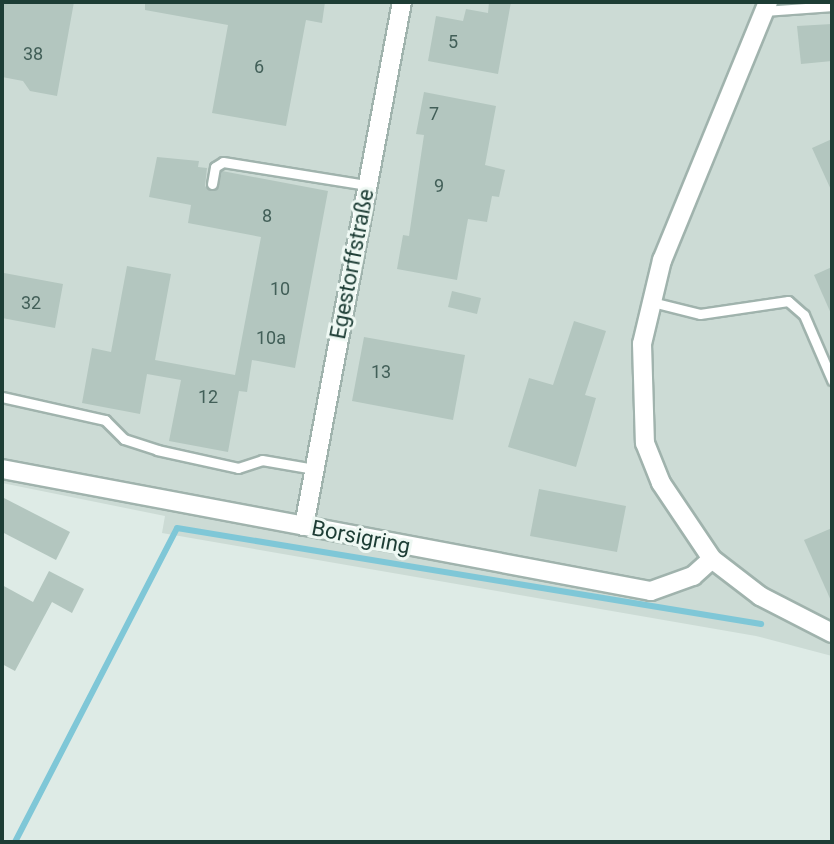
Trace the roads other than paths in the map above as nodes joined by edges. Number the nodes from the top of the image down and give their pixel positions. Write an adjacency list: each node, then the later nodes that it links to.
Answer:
1 (402, 2): 5 (street, Egestorffstraße)
2 (766, 6): 3 (lane); 6 (street)
3 (832, 6)
4 (212, 184): 5 (lane)
5 (367, 185): 10 (street, Egestorffstraße)
6 (652, 302): 7 (lane); 12 (street)
7 (832, 380)
8 (2, 397): 10 (lane)
9 (2, 469): 11 (street, Borsigring)
10 (314, 469): 11 (street, Egestorffstraße)
11 (304, 526): 12 (street, Borsigring)
12 (712, 559): 13 (street)
13 (832, 633)

